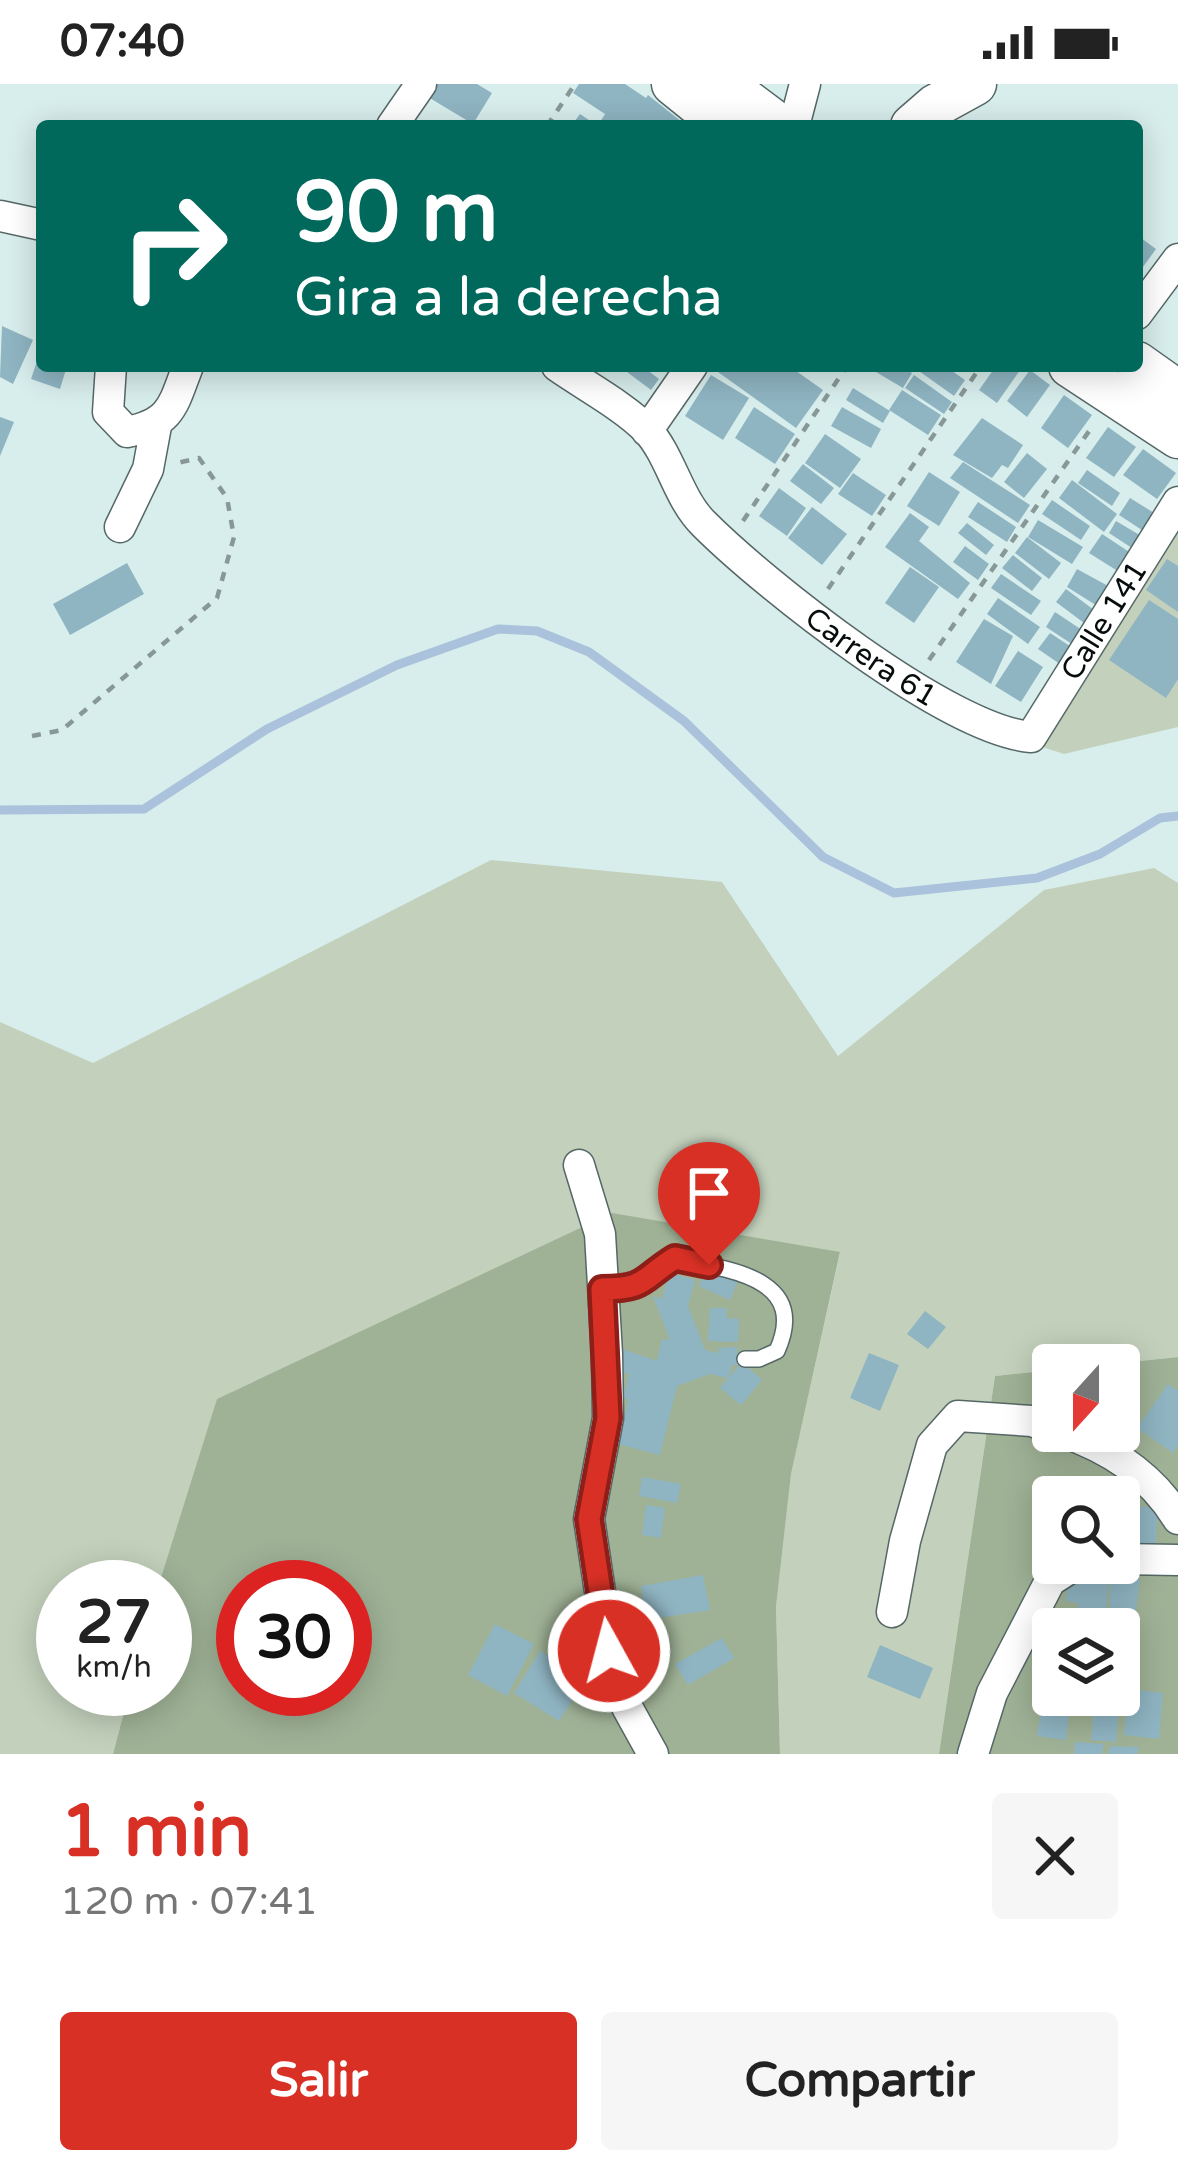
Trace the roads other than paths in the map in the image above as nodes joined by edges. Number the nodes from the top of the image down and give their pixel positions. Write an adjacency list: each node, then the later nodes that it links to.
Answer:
1 (421, 84): 7 (street)
2 (673, 84): 8 (main road)
3 (724, 84): 9 (main road)
4 (805, 84): 10 (street)
5 (975, 84): 6 (main road)
6 (927, 119)
7 (396, 120)
8 (718, 120)
9 (772, 120)
10 (796, 120)
11 (0, 216): 12 (street)
12 (36, 224)
13 (1178, 260): 14 (street)
14 (1143, 306)
15 (111, 372): 22 (street)
16 (186, 372): 22 (street)
17 (565, 372): 23 (street)
18 (688, 372): 23 (street)
19 (1094, 372): 20 (main road)
20 (1125, 380): 21 (main road); 24 (main road)
21 (1178, 392)
22 (156, 426): 26 (street)
23 (647, 431): 27 (street, Carrera 61)
24 (1178, 436)
25 (1178, 502): 27 (street, Calle 141)
26 (120, 527)
27 (1031, 737)
28 (580, 1165): 29 (street)
29 (602, 1289): 30 (lane); 38 (street)
30 (745, 1359)
31 (1032, 1421): 37 (street)
32 (1106, 1452): 33 (street)
33 (1178, 1519)
34 (1140, 1559): 35 (street)
35 (1178, 1559)
36 (1047, 1584): 39 (street)
37 (892, 1612)
38 (653, 1754)
39 (973, 1754)

